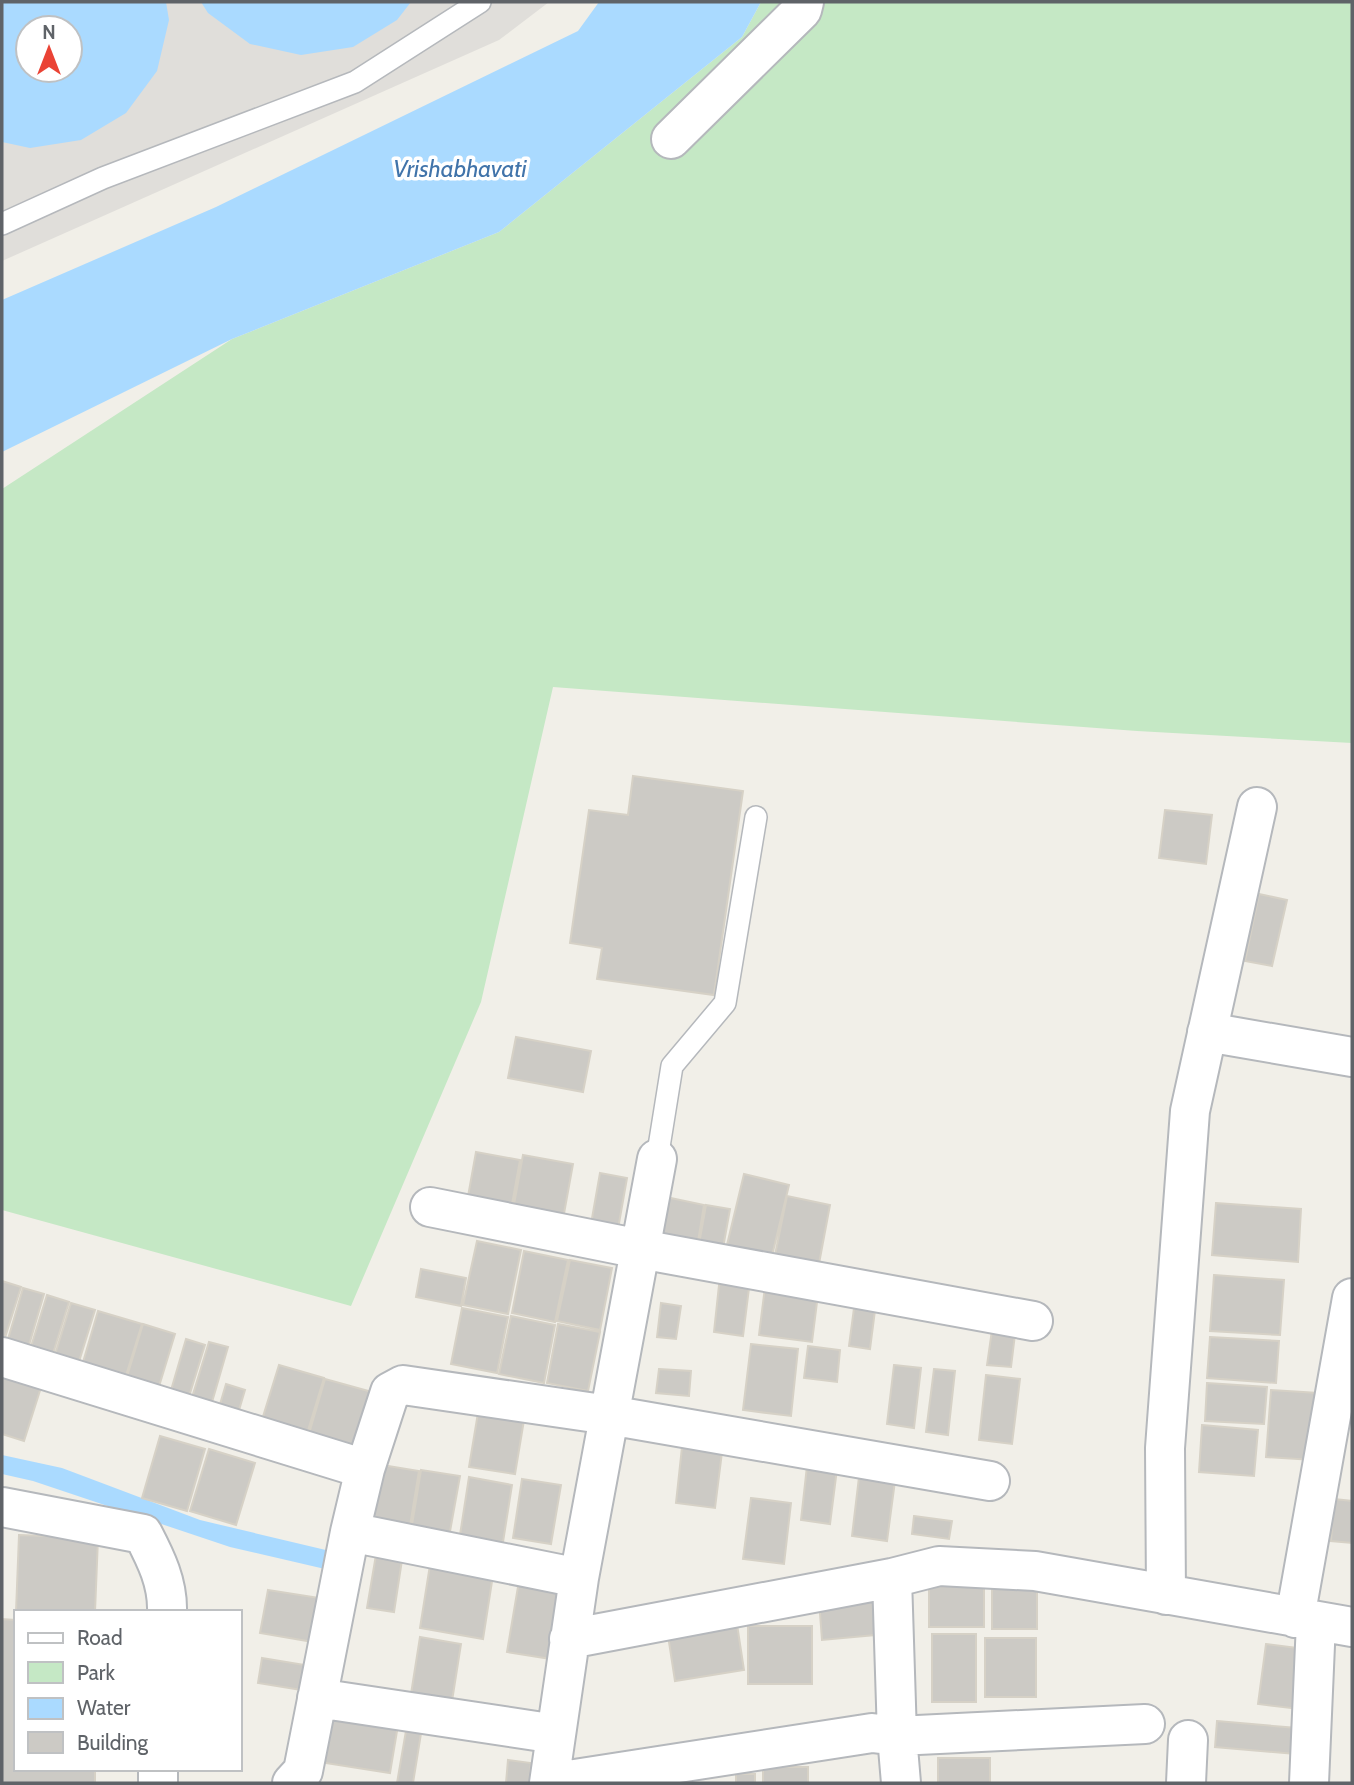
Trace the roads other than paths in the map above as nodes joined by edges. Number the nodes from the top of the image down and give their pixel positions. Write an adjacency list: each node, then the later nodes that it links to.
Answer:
1 (480, 2): 4 (lane)
2 (804, 2): 3 (street)
3 (671, 139)
4 (2, 225)
5 (1257, 807): 7 (street)
6 (756, 817): 9 (lane)
7 (1208, 1032): 8 (street); 22 (street)
8 (1352, 1057)
9 (657, 1159): 11 (street)
10 (430, 1207): 11 (street)
11 (640, 1249): 13 (street); 15 (street)
12 (1352, 1298): 24 (street)
13 (1033, 1321)
14 (2, 1357): 16 (street)
15 (609, 1415): 16 (street); 17 (street); 20 (street)
16 (365, 1469): 19 (street)
17 (990, 1481)
18 (2, 1507): 23 (street)
19 (350, 1532): 20 (street); 26 (street)
20 (579, 1578): 25 (street)
21 (892, 1578): 22 (street); 25 (street); 29 (street)
22 (1166, 1595): 24 (street)
23 (167, 1610)
24 (1321, 1623): 35 (street)
25 (569, 1639): 28 (street)
26 (317, 1698): 28 (street); 31 (street)
27 (1145, 1724): 29 (street)
28 (556, 1734): 32 (street)
29 (897, 1736): 32 (street); 33 (street)
30 (1188, 1740): 34 (street)
31 (292, 1783)
32 (549, 1783)
33 (901, 1783)
34 (1186, 1783)
35 (1309, 1783)

